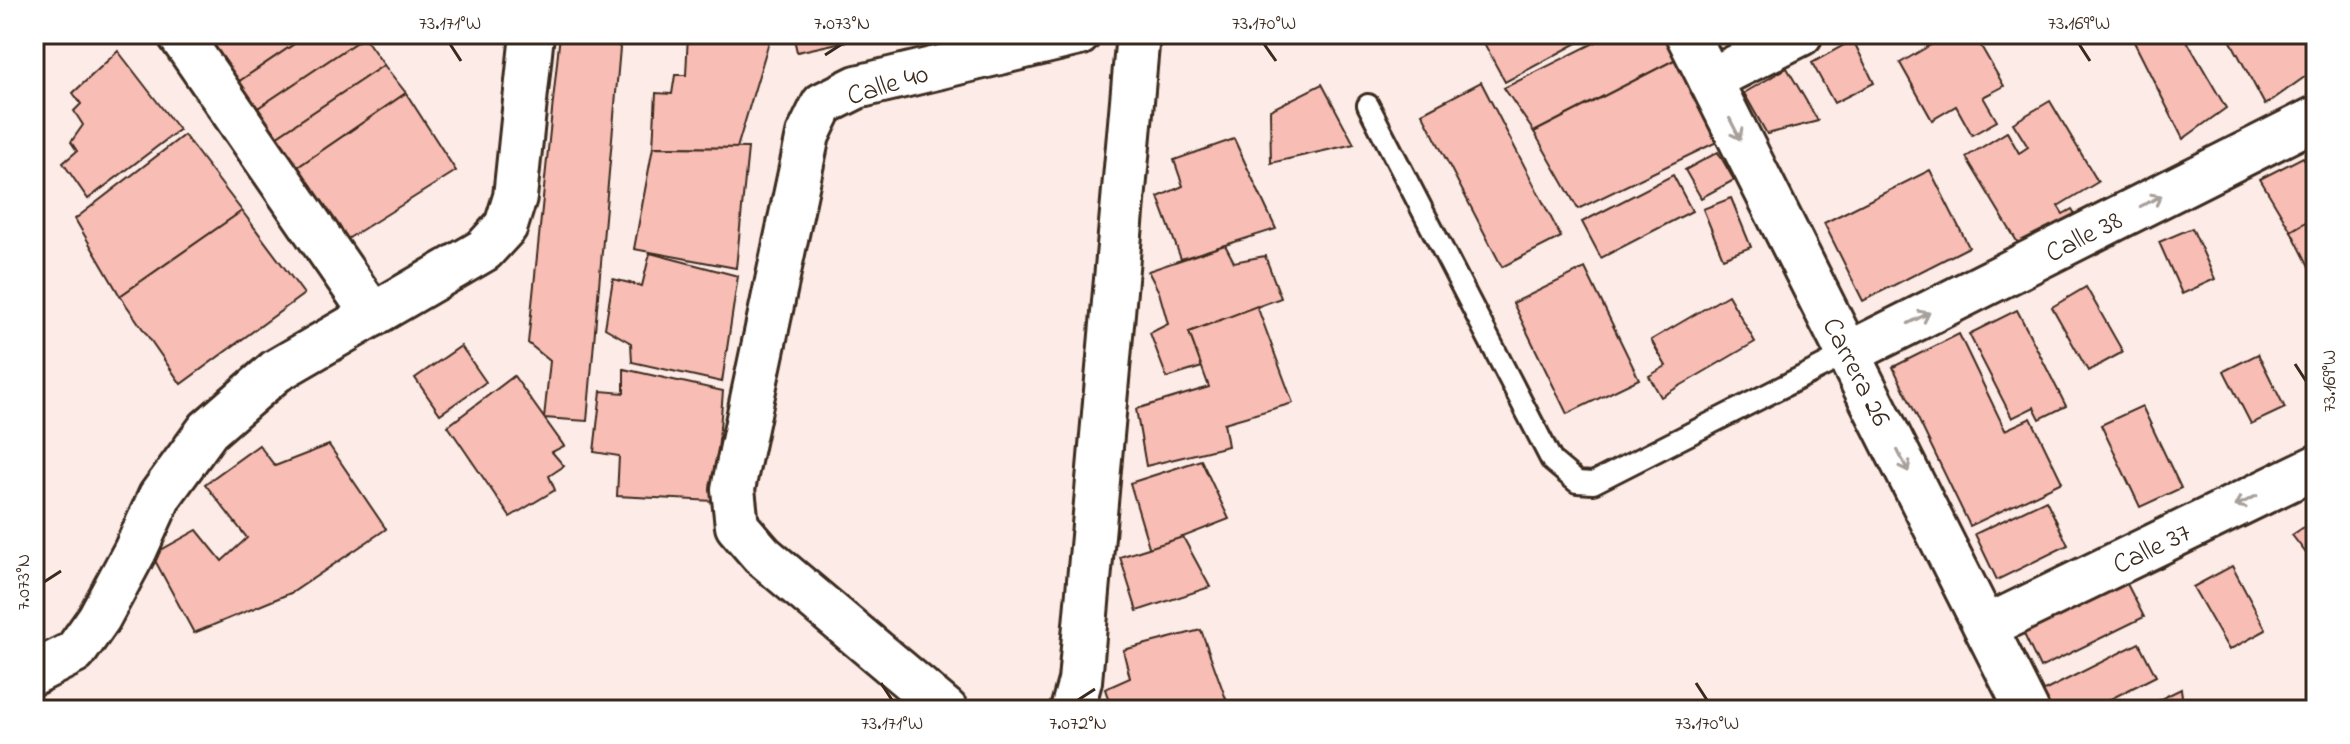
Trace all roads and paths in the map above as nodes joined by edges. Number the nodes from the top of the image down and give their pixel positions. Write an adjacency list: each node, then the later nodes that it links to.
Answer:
1 (179, 34): 10 (street)
2 (532, 34): 10 (street)
3 (1079, 34): 15 (street, Calle 40)
4 (1138, 34): 16 (street)
5 (1687, 34): 7 (street, Carrera 26)
6 (1801, 34): 7 (street)
7 (1710, 80): 11 (street, Carrera 26, one-way to 11)
8 (1368, 105): 11 (lane)
9 (2316, 118): 11 (street, Calle 38, one-way to 9)
10 (373, 315): 14 (street)
11 (1849, 353): 13 (street, Carrera 26, one-way to 13)
12 (2316, 467): 13 (street, Calle 37, one-way to 13)
13 (1986, 627): 17 (street, Carrera 26)
14 (34, 673)
15 (946, 710)
16 (1072, 710)
17 (2027, 710)

